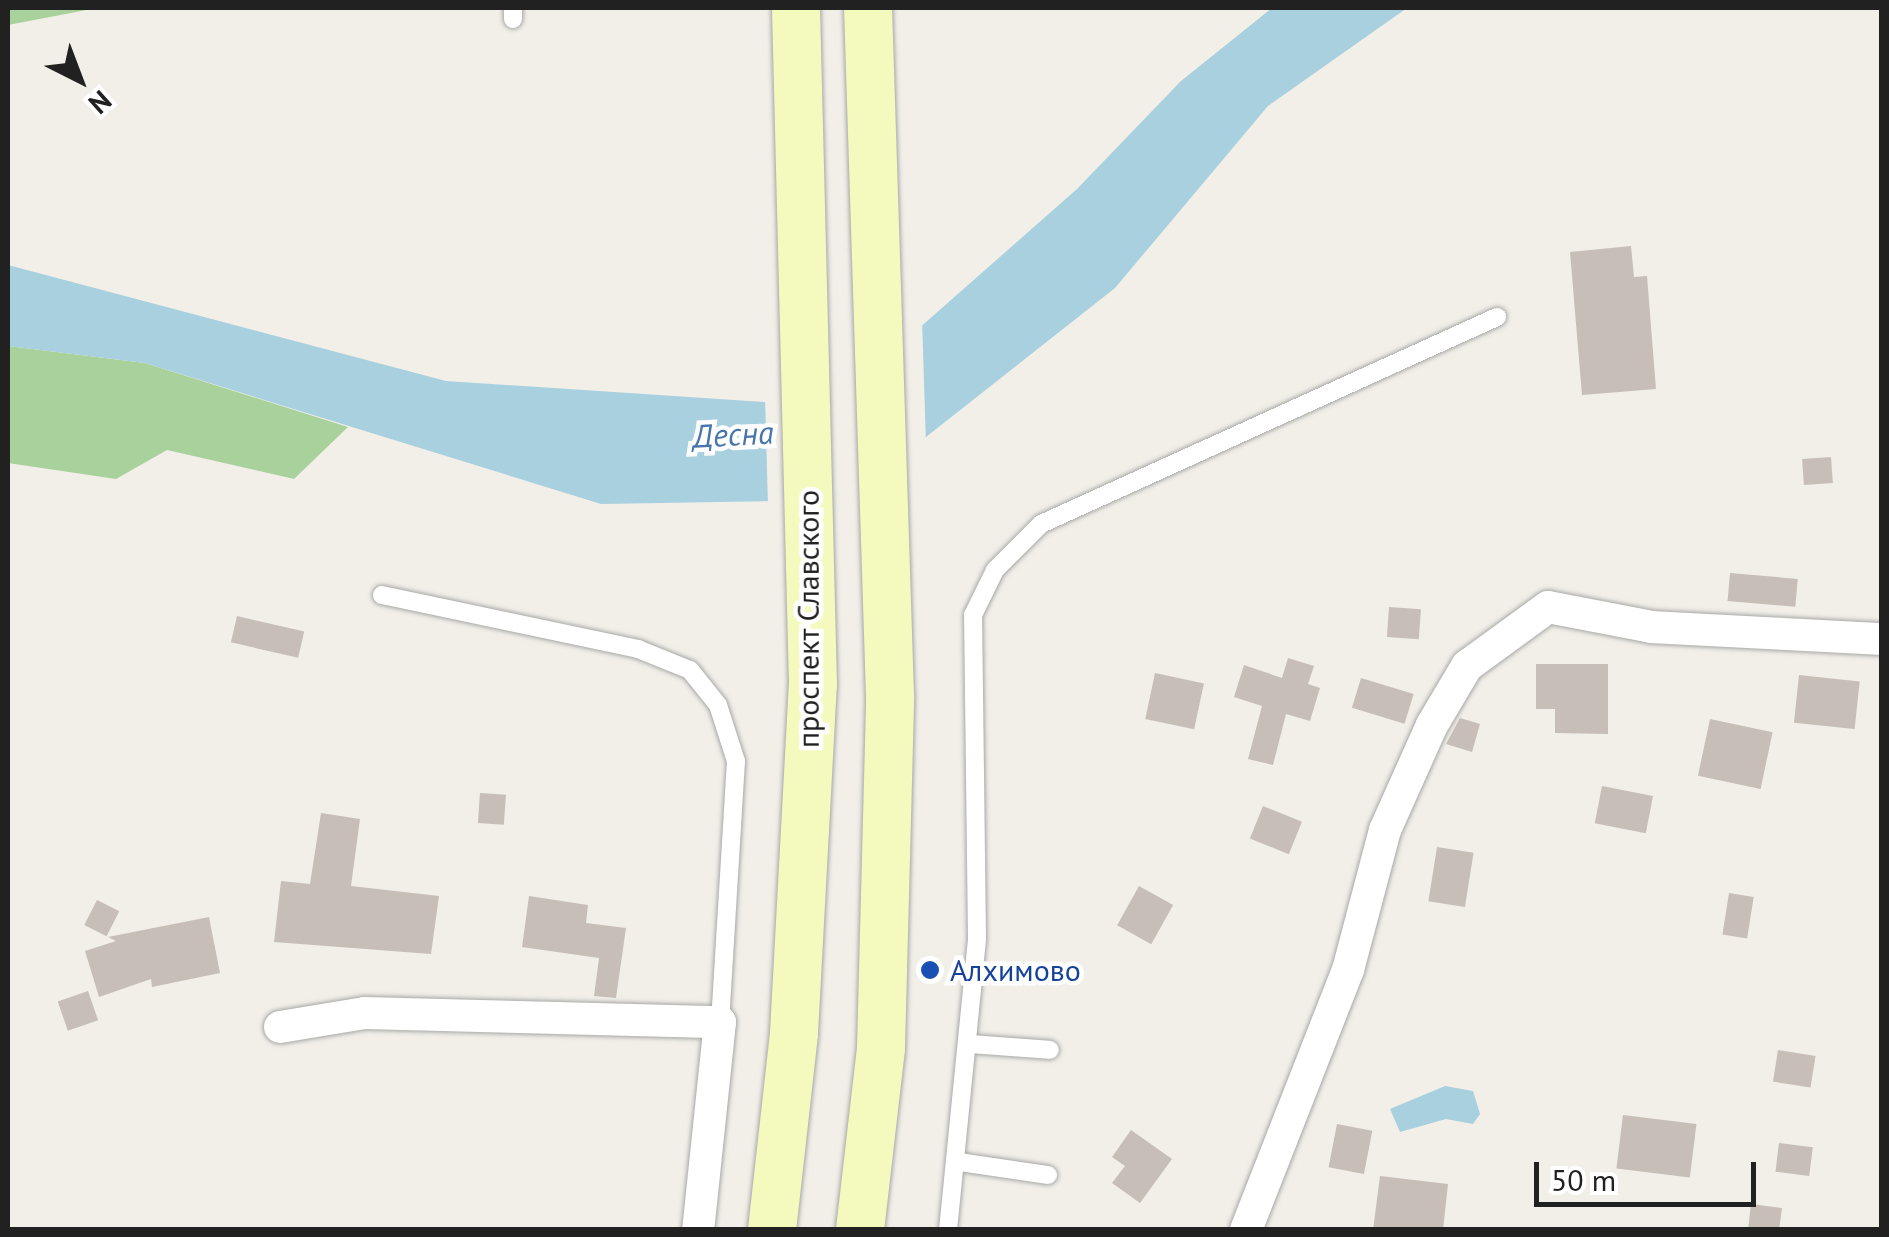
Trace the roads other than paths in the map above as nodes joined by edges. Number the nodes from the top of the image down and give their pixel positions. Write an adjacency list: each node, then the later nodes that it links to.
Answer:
1 (796, 8): 13 (main road, проспект Славского)
2 (868, 8): 14 (main road)
3 (1497, 317): 8 (lane)
4 (382, 595): 6 (lane)
5 (1882, 639): 16 (street)
6 (720, 1022): 7 (street); 12 (street)
7 (280, 1027)
8 (969, 1044): 9 (lane); 10 (lane)
9 (1050, 1050)
10 (959, 1162): 11 (lane); 15 (lane)
11 (1048, 1175)
12 (698, 1230)
13 (772, 1230)
14 (860, 1230)
15 (948, 1230)
16 (1246, 1230)

